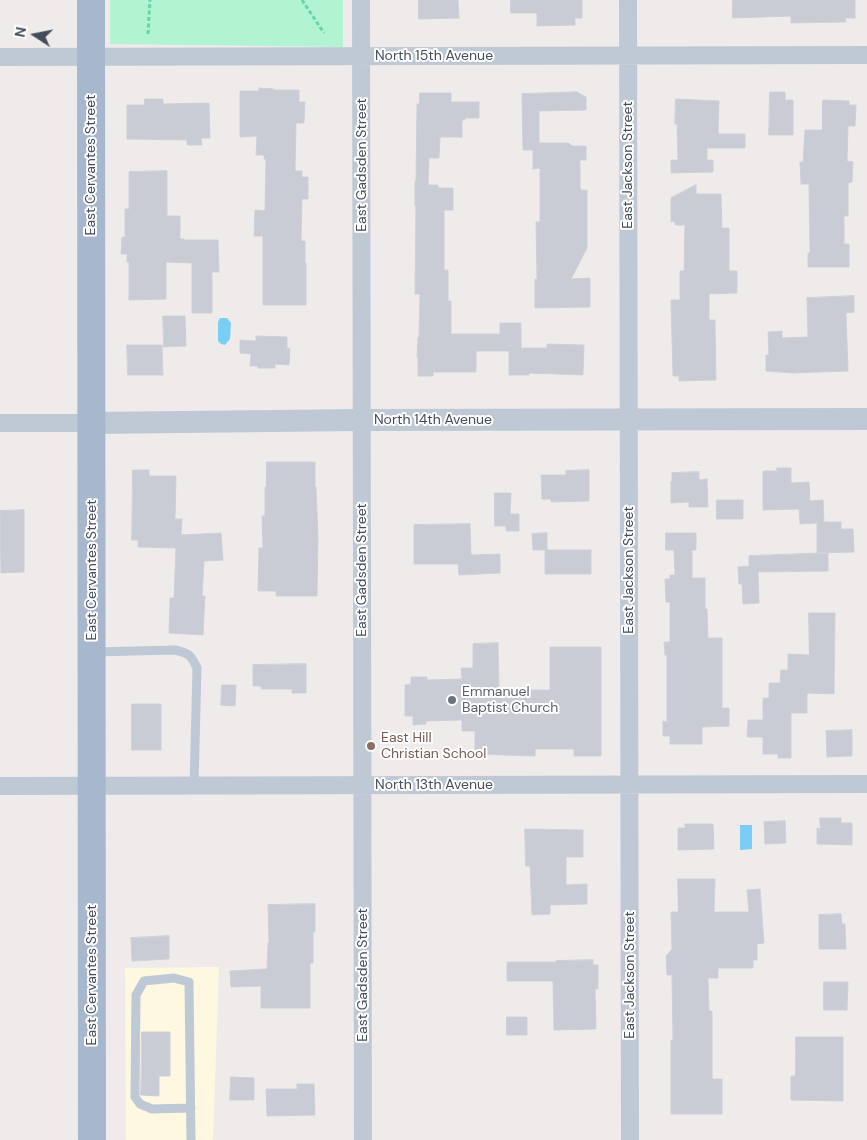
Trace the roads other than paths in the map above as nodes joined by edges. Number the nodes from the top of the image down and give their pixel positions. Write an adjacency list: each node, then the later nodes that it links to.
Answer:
1 (91, 0): 6 (main road, East Cervantes Street)
2 (361, 0): 7 (street, East Gadsden Street)
3 (628, 0): 4 (street, East Jackson Street)
4 (628, 55): 5 (street, North 15th Avenue); 7 (street, North 15th Avenue); 9 (street, East Jackson Street)
5 (867, 55)
6 (91, 56): 7 (street, North 15th Avenue); 8 (street, North 15th Avenue); 13 (main road, East Cervantes Street)
7 (362, 56): 11 (street, East Gadsden Street)
8 (0, 57)
9 (629, 419): 10 (street, North 14th Avenue); 11 (street, North 14th Avenue); 15 (street, East Jackson Street)
10 (867, 419)
11 (362, 420): 13 (street, North 14th Avenue); 20 (street, East Gadsden Street)
12 (0, 423): 13 (street, North 14th Avenue)
13 (92, 423): 14 (main road, East Cervantes Street)
14 (92, 652): 17 (main road, East Cervantes Street); 19 (lane)
15 (630, 784): 16 (street, North 13th Avenue); 20 (street, North 13th Avenue); 25 (street, East Jackson Street)
16 (867, 784)
17 (92, 785): 18 (street, North 13th Avenue); 19 (street, North 13th Avenue); 22 (main road, East Cervantes Street)
18 (0, 786)
19 (194, 786): 20 (street, North 13th Avenue)
20 (363, 786): 24 (street, East Gadsden Street)
21 (191, 1108): 21 (lane); 23 (lane)
22 (92, 1140)
23 (191, 1140)
24 (363, 1140)
25 (630, 1140)

